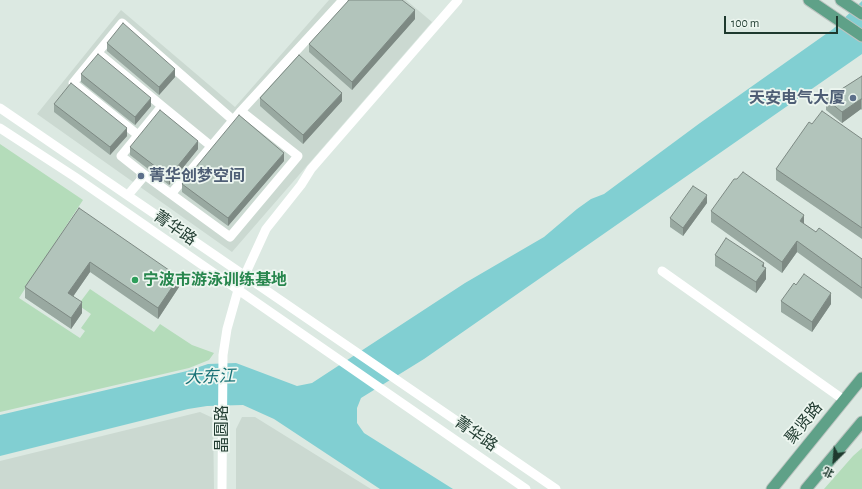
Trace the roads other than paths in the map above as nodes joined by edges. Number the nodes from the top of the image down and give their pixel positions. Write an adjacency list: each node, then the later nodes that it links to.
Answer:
1 (343, 0): 10 (street)
2 (458, 0): 16 (street, 晶圆路)
3 (809, 0): 6 (main road)
4 (841, 0): 5 (main road)
5 (862, 14)
6 (862, 36)
7 (98, 53): 8 (street); 11 (street); 13 (street)
8 (162, 106): 13 (street); 14 (street)
9 (0, 108): 19 (street, 菁华路)
10 (241, 112): 11 (street); 15 (street)
11 (233, 120): 14 (street)
12 (0, 128): 22 (street, 菁华路)
13 (138, 135): 17 (street)
14 (211, 146): 18 (street)
15 (298, 156): 16 (street); 18 (street)
16 (311, 168): 21 (street, 晶圆路)
17 (145, 175): 18 (street); 19 (street)
18 (171, 194)
19 (128, 195): 21 (street, 菁华路)
20 (662, 271): 24 (street)
21 (245, 276): 22 (street, 晶圆路); 28 (street, 菁华路)
22 (238, 290): 26 (street, 晶圆路); 27 (street, 菁华路)
23 (862, 378): 24 (main road, 聚贤路)
24 (844, 400): 29 (main road, 聚贤路)
25 (862, 422): 30 (main road)
26 (222, 489)
27 (526, 489)
28 (556, 489)
29 (772, 489)
30 (806, 489)

